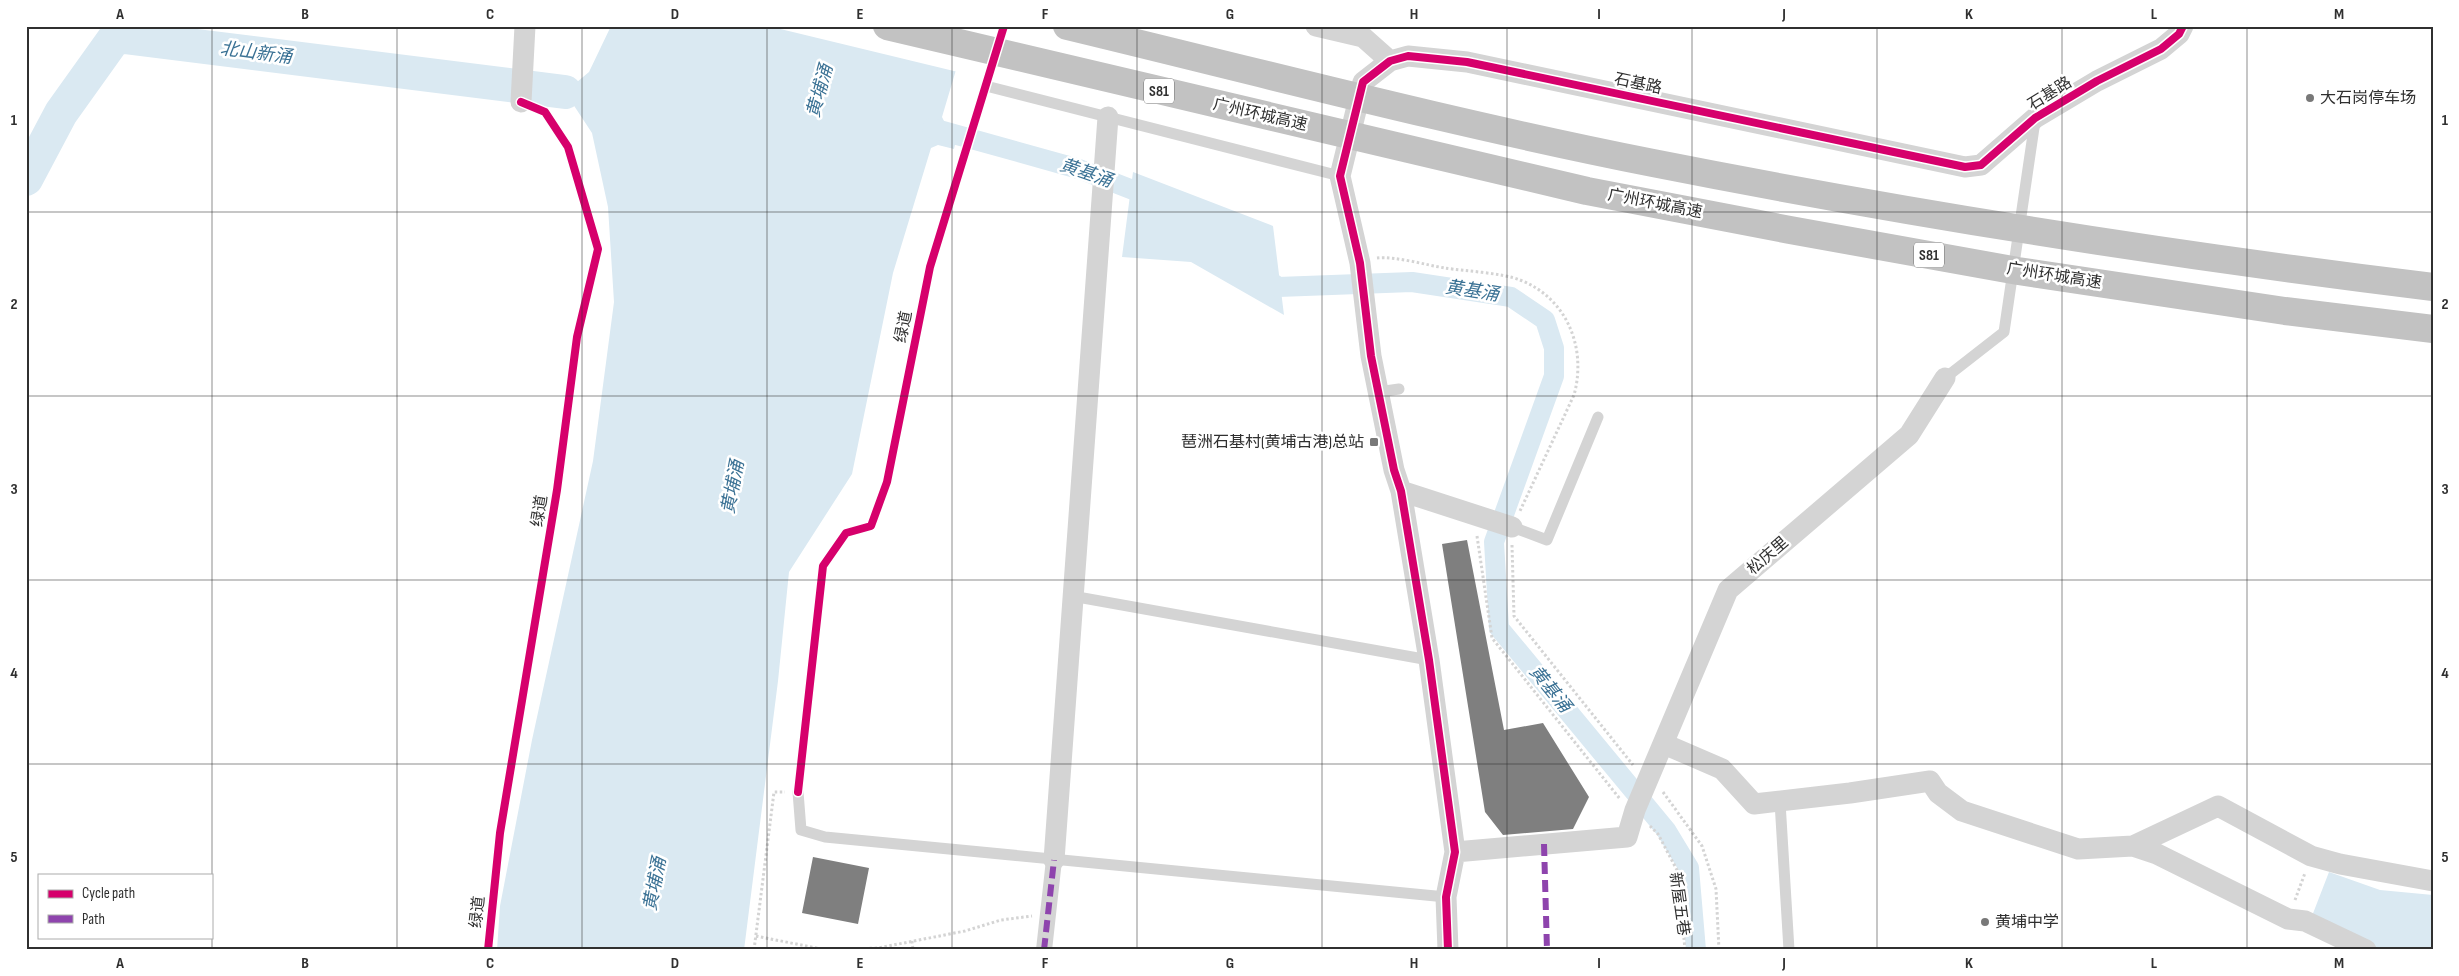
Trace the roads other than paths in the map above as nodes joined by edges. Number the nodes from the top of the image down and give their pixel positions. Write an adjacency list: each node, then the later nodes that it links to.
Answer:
1 (525, 26): 8 (street)
2 (887, 26): 13 (highway, 广州环城高速 / S81, bridge)
3 (1067, 26): 12 (highway, bridge)
4 (1316, 26): 6 (street)
5 (2183, 26): 10 (street, 石基路)
6 (1390, 61): 10 (street, 石基路); 11 (street, 石基路)
7 (986, 86): 9 (lane)
8 (521, 99)
9 (1108, 117): 11 (lane); 20 (street)
10 (2035, 118): 14 (lane)
11 (1340, 176): 16 (street, 石基路)
12 (2433, 287)
13 (2433, 329)
14 (1944, 378): 22 (street, 松庆里)
15 (1399, 389): 16 (lane)
16 (1378, 392): 18 (street, 石基路)
17 (1598, 417): 19 (lane)
18 (1401, 491): 19 (street); 21 (street, 石基路)
19 (1512, 527)
20 (1072, 596): 21 (lane); 27 (street)
21 (1429, 660): 26 (street, 石基路)
22 (1664, 744): 24 (street); 26 (street, 松庆里)
23 (798, 792): 27 (lane)
24 (1780, 802): 25 (street); 32 (lane)
25 (2133, 846): 28 (street); 33 (street)
26 (1455, 852): 29 (street, 石基路)
27 (1054, 860): 29 (lane); 30 (street)
28 (2433, 881)
29 (1446, 897): 31 (street, 石基路)
30 (1044, 950)
31 (1448, 950)
32 (1789, 950)
33 (2366, 950)

